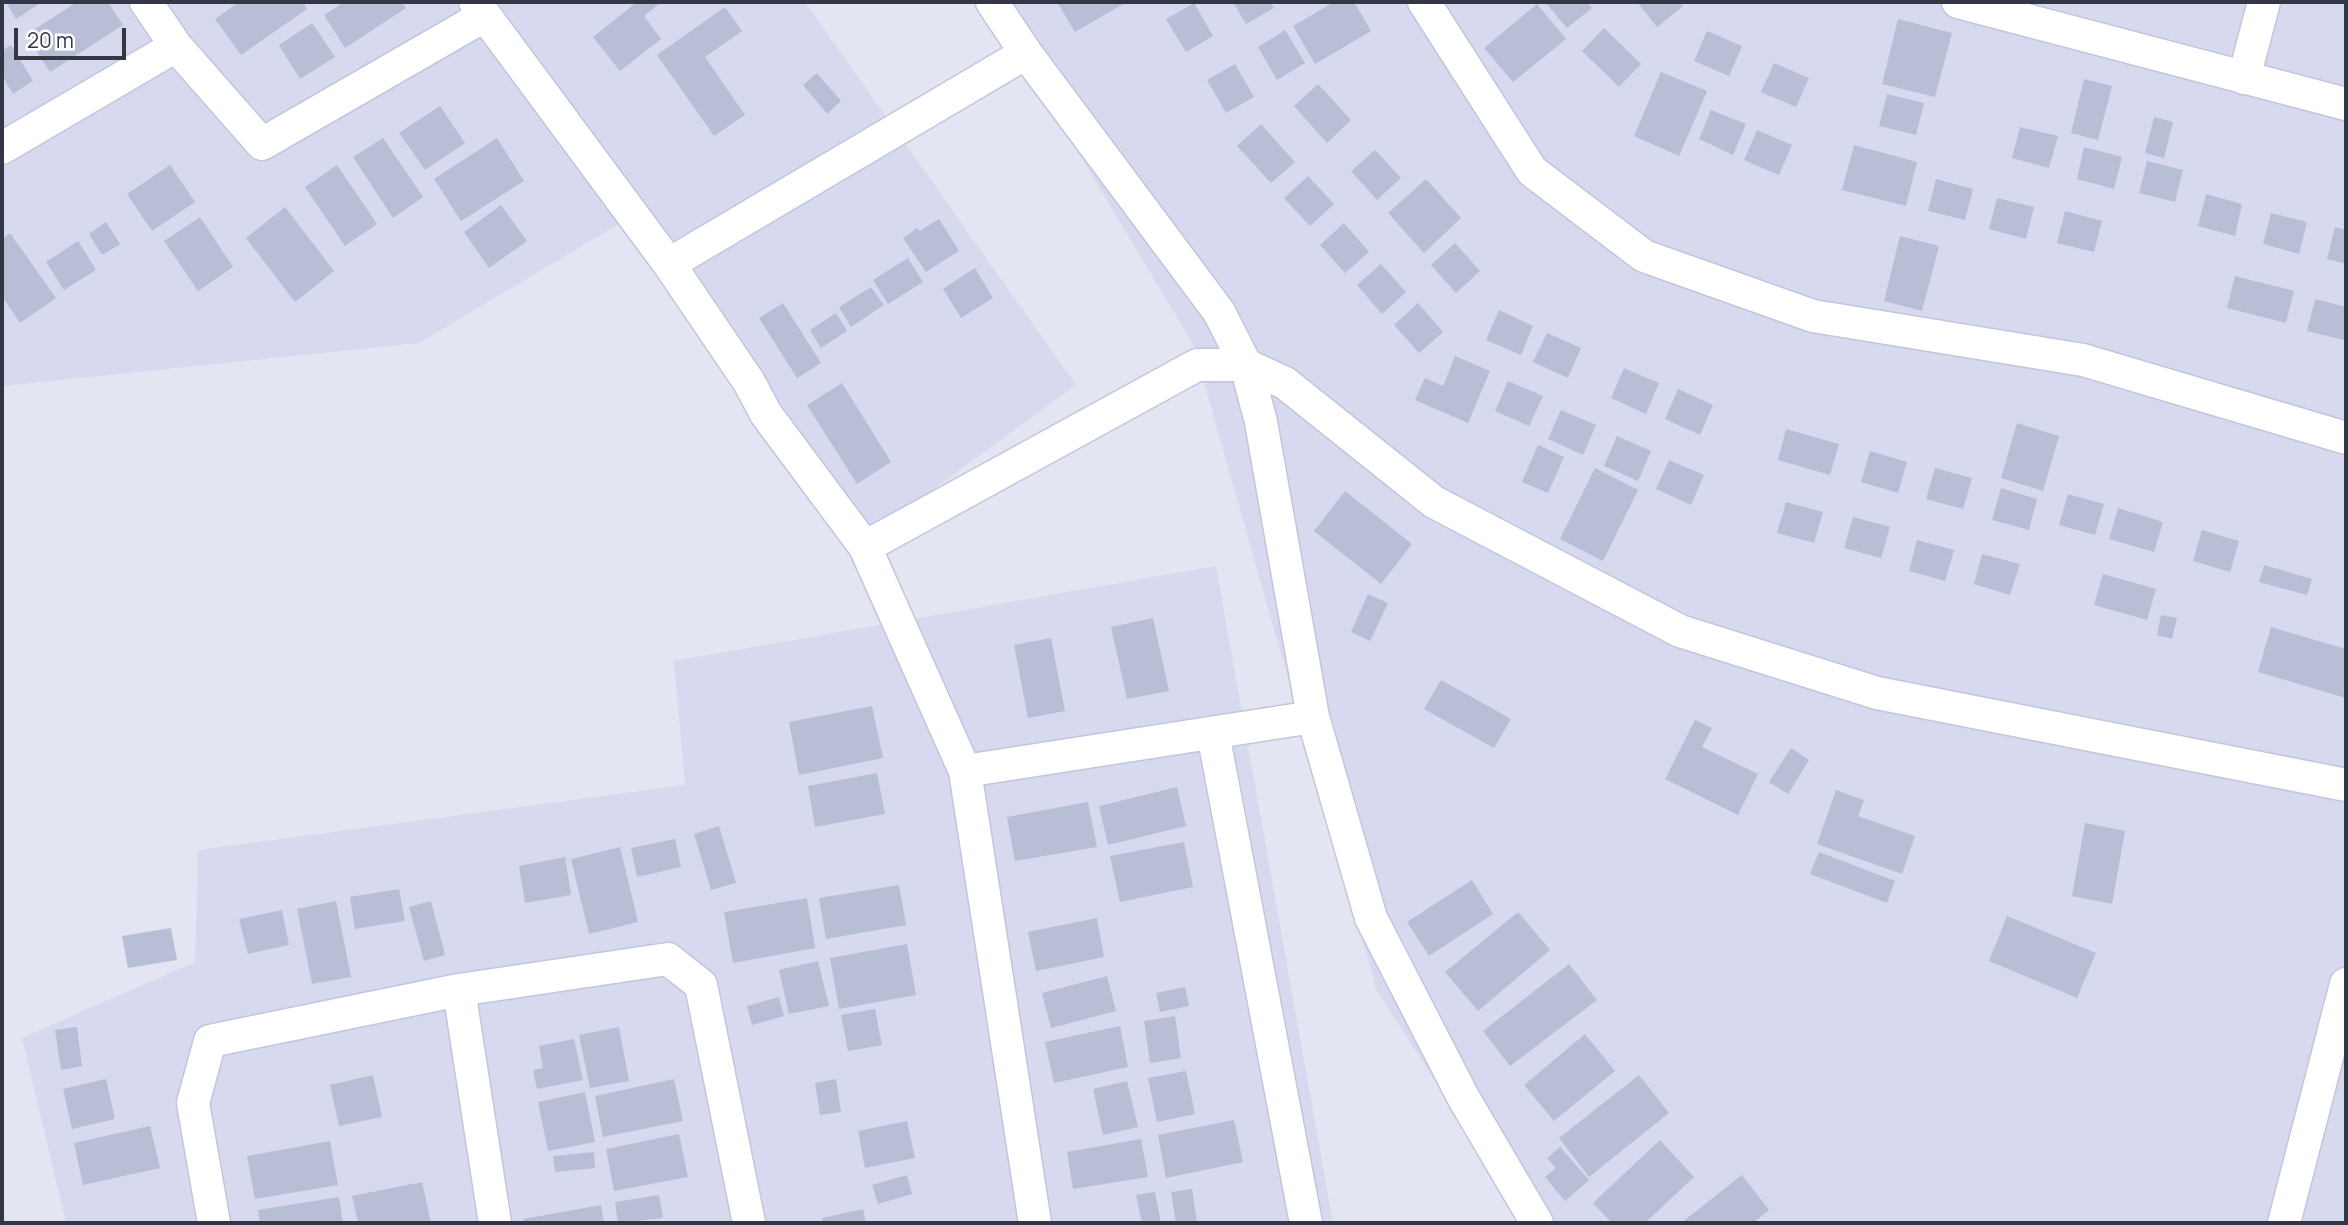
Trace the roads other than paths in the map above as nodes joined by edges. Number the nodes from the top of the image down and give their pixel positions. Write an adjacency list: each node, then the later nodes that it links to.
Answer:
1 (146, 2): 7 (street)
2 (992, 2): 8 (street)
3 (1424, 2): 14 (street)
4 (1958, 2): 9 (street)
5 (2264, 2): 9 (street)
6 (480, 9): 7 (street); 12 (street)
7 (176, 46): 11 (street)
8 (1026, 53): 12 (street); 13 (street)
9 (2244, 78): 10 (street)
10 (2346, 104)
11 (2, 148)
12 (669, 264): 15 (street)
13 (1246, 365): 15 (street); 16 (street); 19 (street)
14 (2346, 438)
15 (865, 547): 18 (street)
16 (1313, 718): 17 (street); 27 (street)
17 (1213, 733): 18 (street); 26 (street)
18 (965, 771): 25 (street)
19 (2346, 785)
20 (2346, 984): 28 (street)
21 (460, 990): 22 (street); 23 (street); 24 (street)
22 (214, 1223)
23 (495, 1223)
24 (749, 1223)
25 (1035, 1223)
26 (1306, 1223)
27 (1537, 1223)
28 (2284, 1223)

